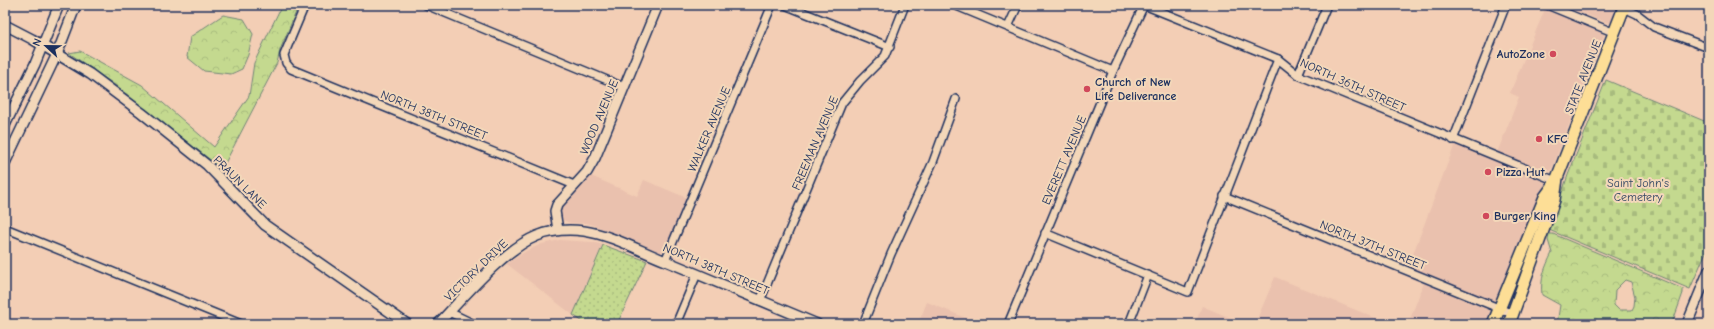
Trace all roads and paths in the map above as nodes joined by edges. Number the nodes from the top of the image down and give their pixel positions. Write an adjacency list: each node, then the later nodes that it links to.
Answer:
1 (58, 5): 19 (main road)
2 (76, 5): 22 (main road)
3 (305, 5): 32 (street, NORTH 38TH STREET)
4 (426, 5): 26 (street)
5 (658, 5): 26 (main road, WOOD AVENUE)
6 (772, 5): 37 (street, WALKER AVENUE)
7 (785, 5): 20 (street)
8 (905, 5): 20 (street, FREEMAN AVENUE)
9 (954, 5): 17 (street)
10 (1018, 5): 17 (street)
11 (1144, 5): 23 (street, NORTH 36TH STREET); 24 (street, EVERETT AVENUE)
12 (1328, 5): 25 (street)
13 (1506, 5): 29 (street)
14 (1547, 5): 18 (street)
15 (1625, 7): 18 (main road, STATE AVENUE); 21 (street)
16 (5, 25): 19 (main road)
17 (1008, 27): 24 (street)
18 (1614, 33): 31 (main road, STATE AVENUE)
19 (42, 44): 22 (main road, PRAUN LANE); 28 (main road)
20 (890, 47): 41 (street, FREEMAN AVENUE)
21 (1709, 48)
22 (57, 54): 30 (main road); 46 (main road, PRAUN LANE)
23 (1278, 59): 25 (street, NORTH 36TH STREET); 33 (street)
24 (1113, 71): 36 (street, EVERETT AVENUE)
25 (1298, 75): 29 (street, NORTH 36TH STREET)
26 (624, 87): 32 (main road, WOOD AVENUE)
27 (956, 99): 51 (street)
28 (5, 125)
29 (1453, 140): 31 (street, NORTH 36TH STREET)
30 (5, 163)
31 (1556, 181): 42 (main road, STATE AVENUE); 44 (main road, STATE AVENUE)
32 (574, 185): 35 (main road, WOOD AVENUE)
33 (1224, 196): 40 (street); 42 (street, NORTH 37TH STREET)
34 (5, 228): 45 (street)
35 (558, 230): 37 (main road, NORTH 38TH STREET); 43 (main road, VICTORY DRIVE)
36 (1045, 234): 40 (street); 52 (street, EVERETT AVENUE)
37 (665, 261): 39 (main road, NORTH 38TH STREET)
38 (1709, 270): 55 (main road)
39 (697, 274): 41 (main road, NORTH 38TH STREET); 49 (street)
40 (1148, 275): 53 (street)
41 (760, 301): 50 (main road, NORTH 38TH STREET)
42 (1499, 308): 44 (street, NORTH 37TH STREET); 54 (main road, STATE AVENUE)
43 (449, 312): 47 (main road, VICTORY DRIVE); 48 (street)
44 (1511, 319)
45 (241, 324)
46 (407, 324)
47 (438, 324)
48 (474, 324)
49 (676, 324)
50 (817, 324)
51 (863, 324)
52 (1008, 324)
53 (1129, 324)
54 (1493, 324)
55 (1687, 324)

